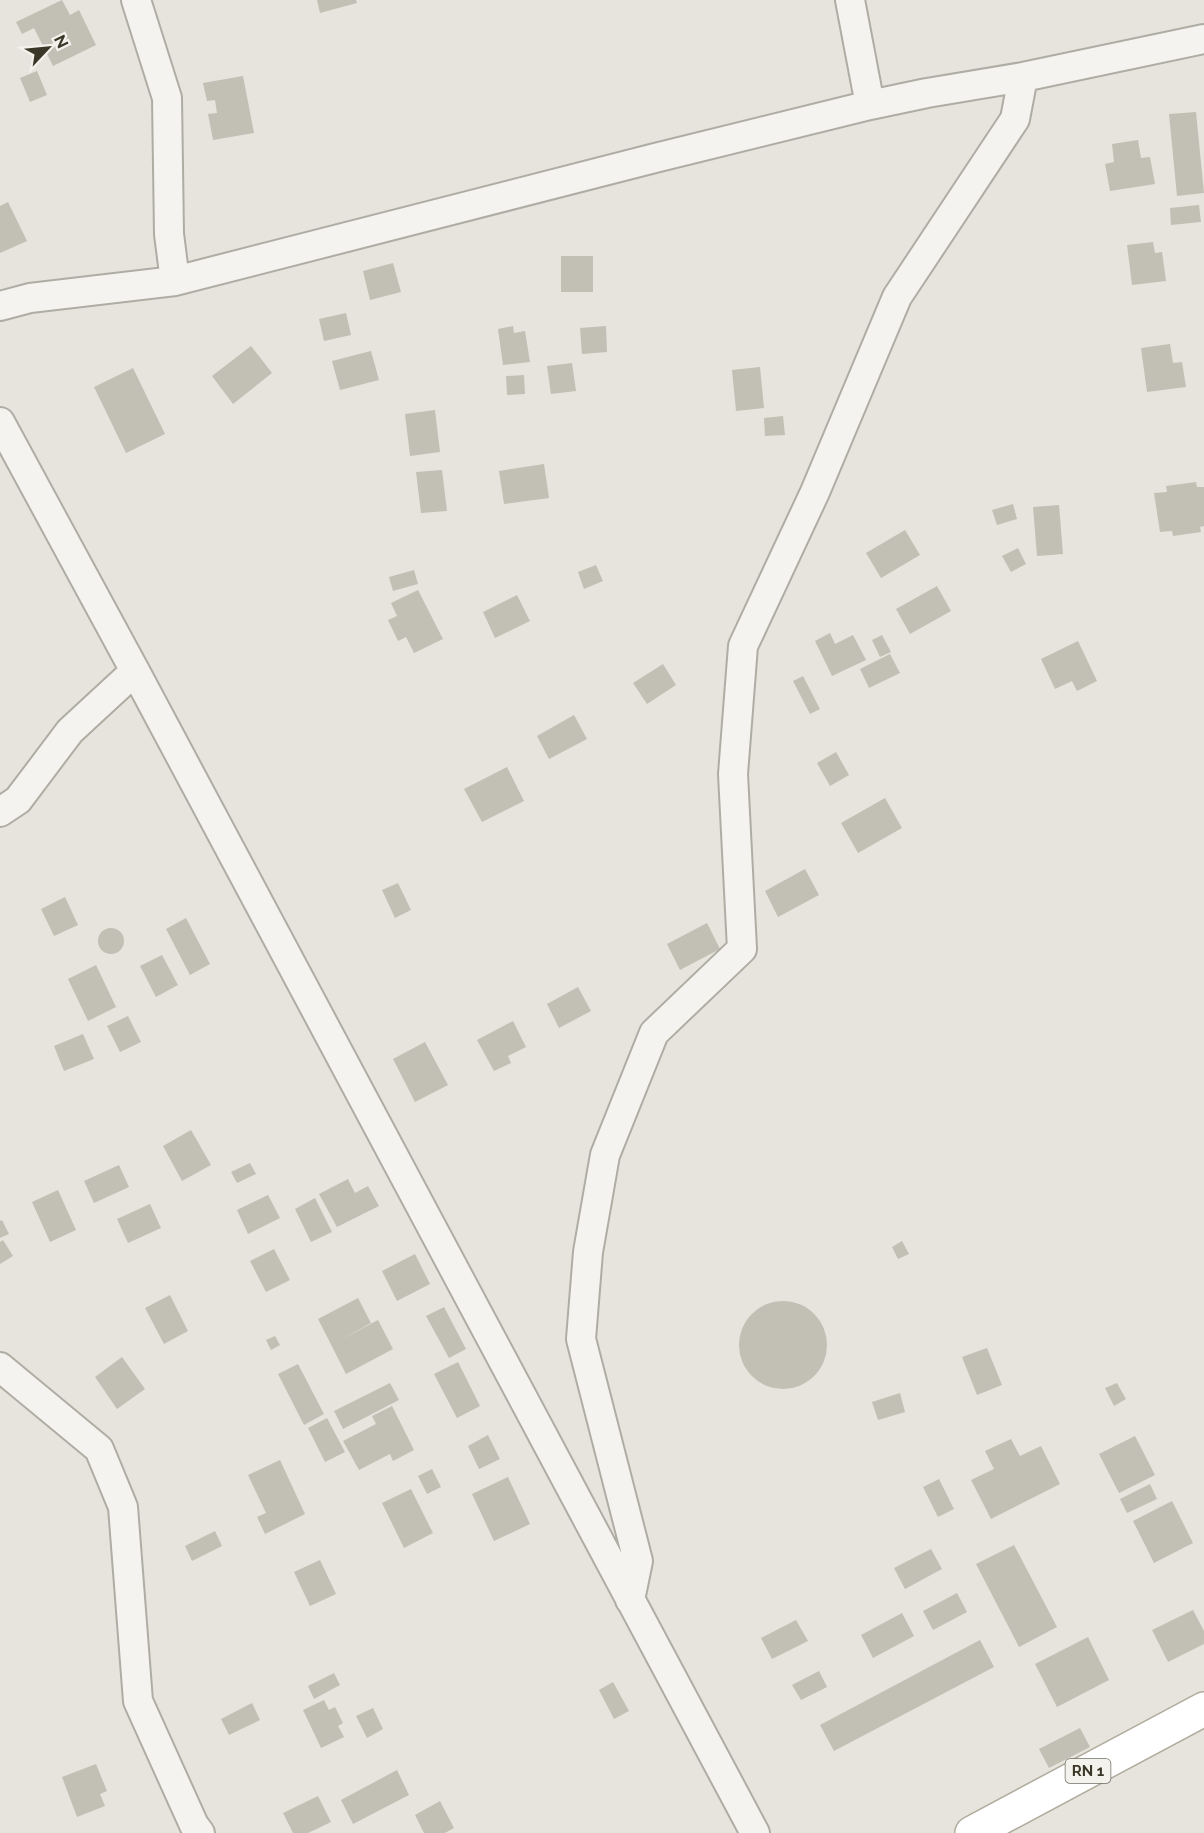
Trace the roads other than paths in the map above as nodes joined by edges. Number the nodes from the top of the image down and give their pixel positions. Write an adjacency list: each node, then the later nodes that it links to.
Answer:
1 (136, 0): 6 (street)
2 (850, 0): 5 (street)
3 (1204, 39): 4 (street)
4 (1023, 76): 5 (street); 12 (street)
5 (870, 105): 6 (street)
6 (175, 281): 7 (street)
7 (0, 306)
8 (0, 422): 9 (street)
9 (135, 670): 10 (street); 12 (street)
10 (0, 812)
11 (0, 1367): 14 (street)
12 (630, 1600): 15 (street)
13 (1204, 1709): 16 (main road, RN 1)
14 (200, 1833)
15 (755, 1833)
16 (972, 1833)

